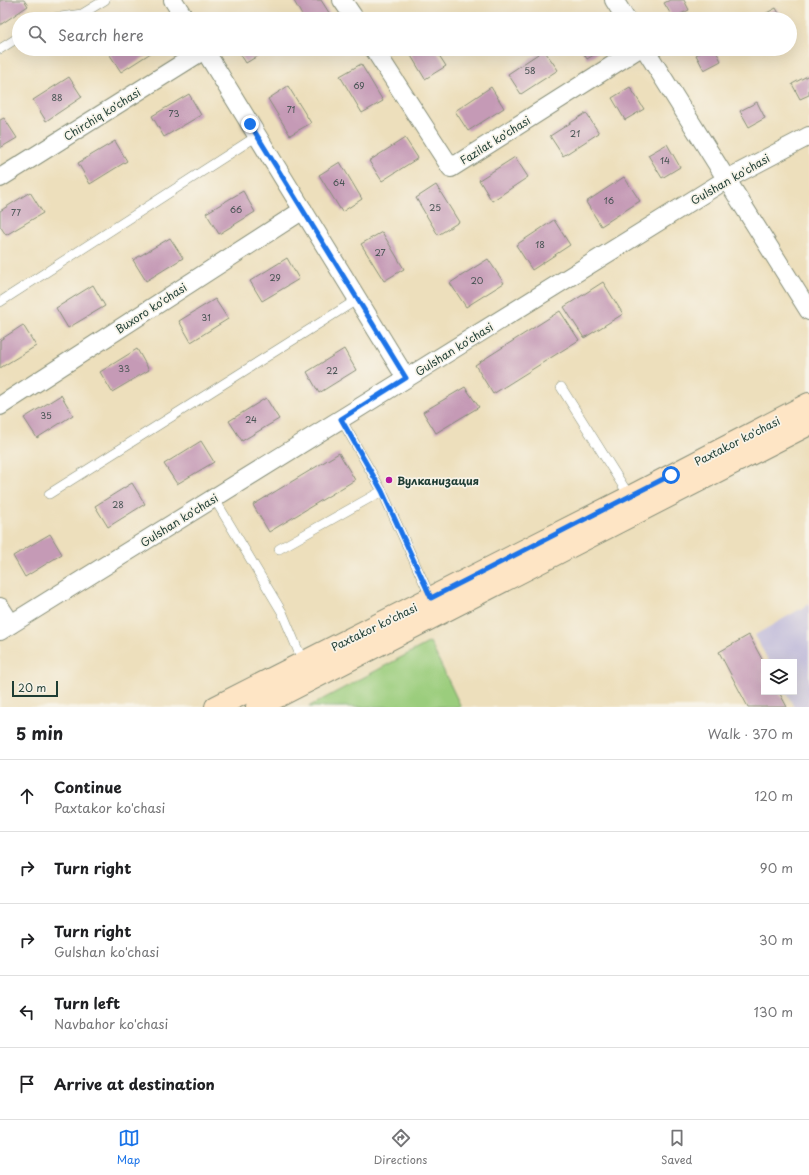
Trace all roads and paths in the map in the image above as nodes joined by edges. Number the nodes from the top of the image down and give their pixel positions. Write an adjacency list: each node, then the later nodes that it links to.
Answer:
1 (105, 0): 5 (lane)
2 (173, 0): 6 (street)
3 (342, 0): 7 (street)
4 (614, 0): 8 (street)
5 (85, 12)
6 (181, 12)
7 (350, 12)
8 (622, 12)
9 (12, 41): 10 (lane)
10 (0, 49)
11 (193, 56): 18 (street, Chirchiq ko'chasi)
12 (208, 56): 16 (street)
13 (379, 56): 14 (street, Fazilat ko'chasi)
14 (627, 56)
15 (649, 56): 19 (street)
16 (257, 136): 20 (street); 22 (lane)
17 (809, 136): 19 (street, Gulshan ko'chasi)
18 (0, 178)
19 (727, 179): 23 (street); 24 (street, Gulshan ko'chasi)
20 (303, 210): 21 (street); 27 (street, Buxoro ko'chasi)
21 (358, 299): 24 (street); 31 (lane)
22 (0, 302)
23 (809, 310)
24 (406, 378): 28 (street, Gulshan ko'chasi)
25 (561, 387): 32 (lane)
26 (809, 404): 32 (main road, Paxtakor ko'chasi)
27 (0, 406)
28 (341, 419): 30 (lane); 33 (street, Gulshan ko'chasi)
29 (809, 424): 40 (main road, Paxtakor ko'chasi)
30 (382, 491): 34 (lane); 35 (lane)
31 (49, 494)
32 (630, 497): 35 (main road, Paxtakor ko'chasi)
33 (214, 498): 37 (street, Gulshan ko'chasi); 38 (lane)
34 (279, 549)
35 (431, 598): 38 (main road, Paxtakor ko'chasi)
36 (0, 607): 37 (street)
37 (5, 628)
38 (303, 662): 39 (main road, Paxtakor ko'chasi)
39 (216, 707)
40 (257, 707)

